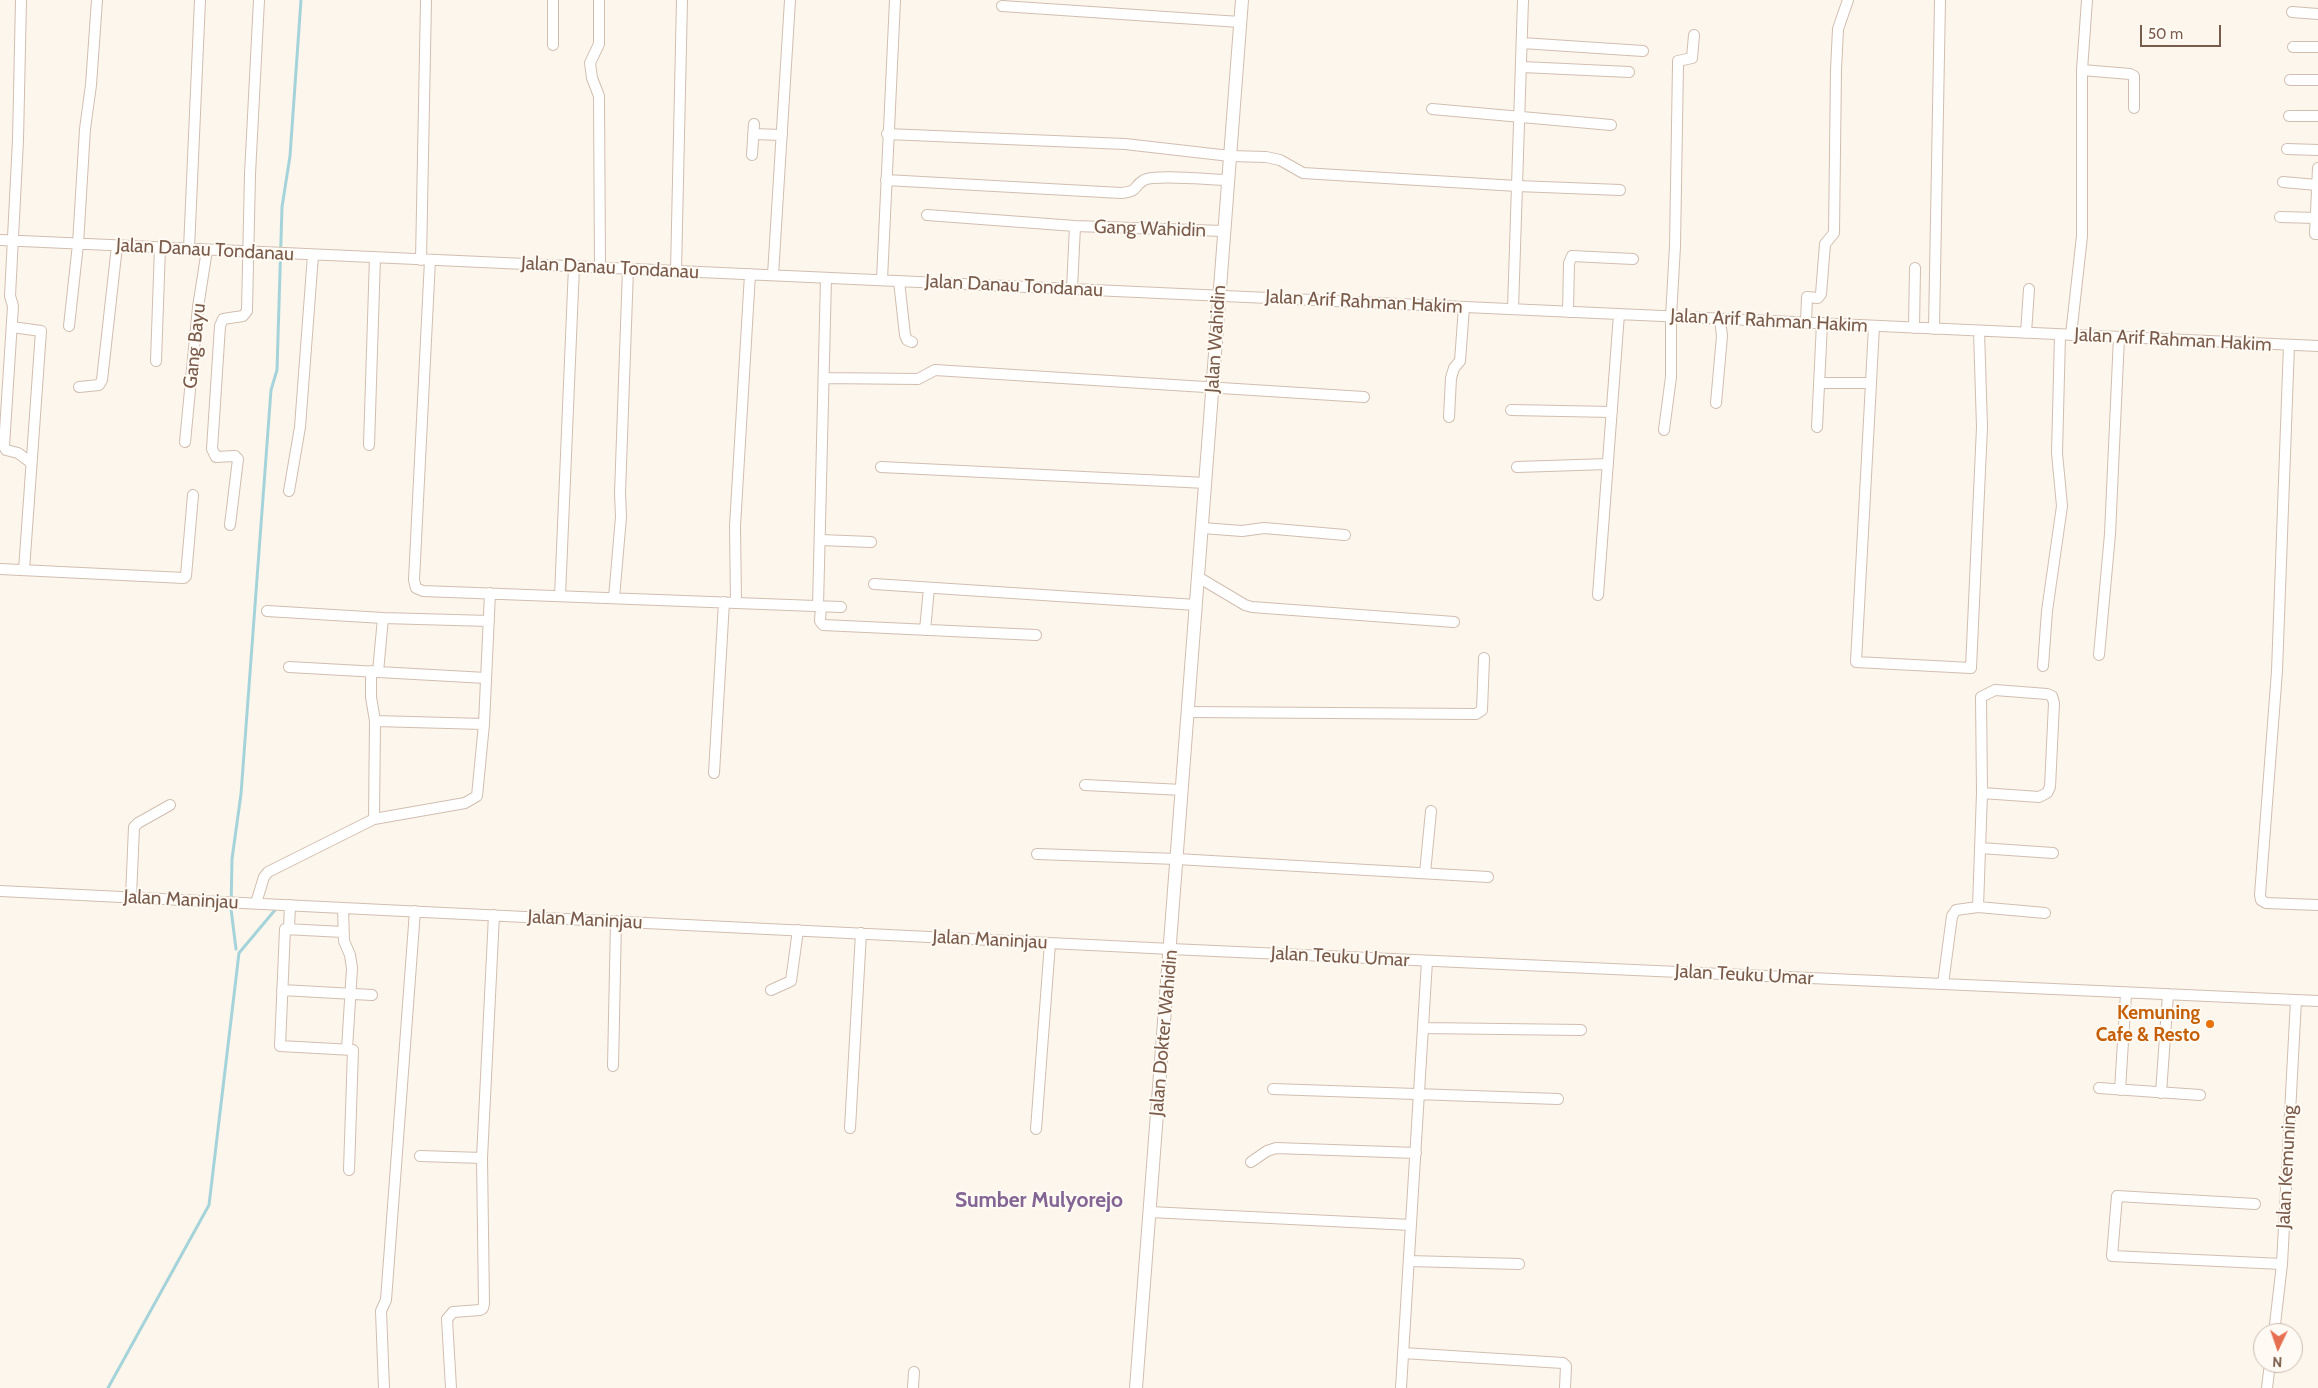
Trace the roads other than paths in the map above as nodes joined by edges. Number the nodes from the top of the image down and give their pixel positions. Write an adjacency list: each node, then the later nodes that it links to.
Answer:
1 (21, 0): 57 (street)
2 (97, 0): 58 (street)
3 (200, 0): 61 (street)
4 (259, 0): 63 (street)
5 (426, 0): 67 (street)
6 (553, 0): 22 (street)
7 (599, 0): 69 (street)
8 (682, 0): 72 (street)
9 (790, 0): 38 (street)
10 (895, 0): 37 (street)
11 (1242, 0): 19 (street, Jalan Wahidin)
12 (1523, 0): 21 (street)
13 (1848, 0): 87 (street)
14 (1940, 0): 93 (street)
15 (2087, 0): 27 (street)
16 (1002, 6): 19 (street)
17 (2292, 12): 18 (street)
18 (2318, 14)
19 (1240, 22): 42 (street, Jalan Wahidin)
20 (1694, 35): 85 (street)
21 (1522, 43): 25 (street); 26 (street)
22 (553, 45)
23 (2292, 47): 24 (street)
24 (2318, 47)
25 (1644, 51)
26 (1522, 67): 28 (street); 35 (street)
27 (2082, 70): 31 (street); 96 (street)
28 (1628, 72)
29 (2290, 80): 30 (street)
30 (2318, 80)
31 (2134, 108)
32 (1432, 109): 35 (street)
33 (2289, 116): 34 (street)
34 (2318, 116)
35 (1518, 118): 36 (street); 48 (street)
36 (1611, 124)
37 (888, 134): 42 (street); 44 (street)
38 (782, 135): 41 (street); 74 (street)
39 (2287, 148): 40 (street)
40 (2318, 150)
41 (752, 155)
42 (1230, 156): 45 (street, Jalan Wahidin); 48 (street)
43 (2318, 168): 47 (street)
44 (886, 180): 45 (street); 76 (street)
45 (1228, 180): 54 (street, Jalan Wahidin)
46 (2283, 182): 47 (street)
47 (2317, 185): 52 (street)
48 (1517, 186): 49 (street); 82 (street)
49 (1620, 190)
50 (927, 214): 53 (street, Gang Wahidin)
51 (2280, 217): 52 (street)
52 (2316, 218): 55 (street)
53 (1075, 226): 54 (street, Gang Wahidin); 79 (street, Gang Wahidin)
54 (1224, 231): 80 (street, Jalan Wahidin)
55 (2318, 234)
56 (0, 240): 57 (street, Jalan Danau Tondanau)
57 (12, 241): 58 (street, Jalan Danau Tondanau); 91 (street)
58 (78, 244): 59 (street, Jalan Danau Tondanau); 89 (street)
59 (117, 246): 60 (street, Jalan Danau Tondanau); 105 (street)
60 (160, 248): 61 (street, Jalan Danau Tondanau); 101 (street)
61 (189, 249): 62 (street, Jalan Danau Tondanau)
62 (207, 250): 63 (street, Jalan Danau Tondanau); 114 (street, Gang Bayu)
63 (249, 252): 64 (street, Jalan Danau Tondanau); 123 (street)
64 (313, 255): 65 (street, Jalan Danau Tondanau); 121 (street)
65 (375, 257): 67 (street, Jalan Danau Tondanau); 115 (street)
66 (1633, 259): 83 (street)
67 (425, 260): 68 (street, Jalan Danau Tondanau); 133 (street)
68 (574, 266): 69 (street, Jalan Danau Tondanau); 135 (street)
69 (600, 268): 71 (street, Jalan Danau Tondanau)
70 (1916, 268): 92 (street)
71 (628, 269): 72 (street, Jalan Danau Tondanau); 136 (street)
72 (676, 271): 73 (street, Jalan Danau Tondanau)
73 (750, 274): 74 (street, Jalan Danau Tondanau); 138 (street)
74 (773, 276): 75 (street, Jalan Danau Tondanau)
75 (826, 278): 76 (street, Jalan Danau Tondanau); 102 (street)
76 (882, 280): 77 (street, Jalan Danau Tondanau)
77 (899, 281): 79 (street, Jalan Danau Tondanau); 98 (street)
78 (2029, 288): 95 (street)
79 (1072, 289): 80 (street, Jalan Danau Tondanau)
80 (1220, 296): 81 (street, Jalan Arif Rahman Hakim); 106 (street, Jalan Wahidin)
81 (1464, 307): 82 (street, Jalan Arif Rahman Hakim); 111 (street)
82 (1513, 309): 83 (street, Jalan Arif Rahman Hakim)
83 (1568, 312): 84 (street, Jalan Arif Rahman Hakim)
84 (1619, 314): 85 (street, Jalan Arif Rahman Hakim); 110 (street)
85 (1671, 317): 86 (street, Jalan Arif Rahman Hakim); 113 (street)
86 (1720, 319): 87 (street, Jalan Arif Rahman Hakim); 108 (street)
87 (1806, 323): 88 (street, Jalan Arif Rahman Hakim)
88 (1822, 324): 90 (street, Jalan Arif Rahman Hakim); 103 (street)
89 (69, 326)
90 (1874, 326): 92 (street, Jalan Arif Rahman Hakim); 104 (street)
91 (12, 327): 116 (street); 116 (street)
92 (1914, 328): 93 (street, Jalan Arif Rahman Hakim)
93 (1934, 329): 94 (street, Jalan Arif Rahman Hakim)
94 (1979, 331): 95 (street, Jalan Arif Rahman Hakim); 104 (street)
95 (2026, 333): 96 (street, Jalan Arif Rahman Hakim)
96 (2066, 335): 97 (street, Jalan Arif Rahman Hakim); 150 (street)
97 (2120, 337): 99 (street, Jalan Arif Rahman Hakim); 148 (street)
98 (912, 342)
99 (2289, 345): 100 (street, Jalan Arif Rahman Hakim); 175 (street)
100 (2318, 346)
101 (156, 361)
102 (824, 378): 106 (street); 126 (street)
103 (1819, 383): 104 (street); 112 (street)
104 (1871, 383)
105 (79, 387)
106 (1213, 389): 107 (street); 120 (street, Jalan Wahidin)
107 (1364, 397)
108 (1716, 403)
109 (1511, 410): 110 (street)
110 (1612, 412): 117 (street)
111 (1449, 417)
112 (1817, 427)
113 (1664, 430)
114 (185, 442)
115 (369, 445)
116 (30, 462): 129 (street)
117 (1608, 464): 119 (street); 134 (street)
118 (881, 466): 120 (street)
119 (1517, 467)
120 (1206, 483): 124 (street, Jalan Wahidin)
121 (289, 491)
122 (193, 495): 129 (street)
123 (230, 525)
124 (1202, 528): 125 (street); 130 (street, Jalan Wahidin)
125 (1345, 535)
126 (820, 540): 127 (street); 140 (street)
127 (871, 542)
128 (0, 569): 129 (street)
129 (24, 570)
130 (1198, 577): 139 (street, Jalan Wahidin); 145 (street)
131 (874, 584): 132 (street)
132 (929, 588): 139 (street); 146 (street)
133 (490, 593): 135 (street); 144 (street)
134 (1598, 595)
135 (560, 596): 136 (street)
136 (614, 598): 137 (street)
137 (724, 602): 138 (street); 158 (street)
138 (736, 603): 140 (street)
139 (1196, 605): 153 (street, Jalan Wahidin)
140 (819, 606): 141 (street); 146 (street)
141 (841, 607)
142 (267, 611): 143 (street)
143 (383, 618): 144 (street); 152 (street)
144 (489, 621): 154 (street)
145 (1454, 622)
146 (925, 630): 147 (street)
147 (1036, 635)
148 (2099, 655)
149 (1484, 658): 155 (street)
150 (2043, 666)
151 (289, 667): 152 (street)
152 (375, 672): 154 (street); 156 (street)
153 (1191, 677): 155 (street, Jalan Dokter Wahidin)
154 (486, 678): 157 (street)
155 (1188, 712): 160 (street, Jalan Dokter Wahidin)
156 (375, 721): 157 (street); 164 (street)
157 (484, 724): 164 (street)
158 (714, 772)
159 (1085, 785): 160 (street)
160 (1182, 790): 168 (street, Jalan Dokter Wahidin)
161 (1982, 794): 161 (street); 165 (street)
162 (170, 805): 172 (street)
163 (1431, 811): 169 (street)
164 (374, 819): 173 (street)
165 (1980, 848): 166 (street); 176 (street)
166 (2053, 853)
167 (1037, 854): 168 (street)
168 (1177, 859): 169 (street); 187 (street, Jalan Dokter Wahidin)
169 (1425, 873): 170 (street)
170 (1488, 877)
171 (0, 891): 172 (street, Jalan Maninjau)
172 (131, 897): 173 (street, Jalan Maninjau)
173 (261, 903): 174 (street, Jalan Maninjau)
174 (290, 905): 177 (street, Jalan Maninjau); 182 (street)
175 (2318, 905)
176 (1978, 906): 179 (street); 189 (street)
177 (343, 908): 178 (street, Jalan Maninjau); 184 (street)
178 (416, 911): 180 (street, Jalan Maninjau); 226 (street)
179 (2045, 913)
180 (494, 915): 181 (street, Jalan Maninjau); 213 (street)
181 (616, 921): 183 (street, Jalan Maninjau); 201 (street)
182 (289, 929): 184 (street); 190 (street)
183 (798, 930): 185 (street, Jalan Maninjau); 191 (street)
184 (344, 932): 193 (street)
185 (861, 934): 186 (street, Jalan Maninjau); 209 (street)
186 (1050, 943): 187 (street, Jalan Maninjau); 210 (street)
187 (1170, 949): 188 (street, Jalan Teuku Umar); 217 (street, Jalan Dokter Wahidin)
188 (1428, 961): 189 (street, Jalan Teuku Umar); 198 (street)
189 (1943, 984): 192 (street, Jalan Teuku Umar)
190 (282, 990): 193 (street); 200 (street)
191 (771, 990)
192 (2126, 993): 194 (street, Jalan Teuku Umar); 204 (street)
193 (350, 994): 195 (street); 200 (street)
194 (2168, 994): 196 (street, Jalan Teuku Umar); 206 (street)
195 (372, 995)
196 (2296, 1000): 197 (street, Jalan Teuku Umar); 221 (street, Jalan Kemuning)
197 (2318, 1001)
198 (1423, 1028): 199 (street); 205 (street)
199 (1581, 1030)
200 (347, 1049): 215 (street)
201 (613, 1066)
202 (2099, 1088): 204 (street)
203 (1273, 1089): 205 (street)
204 (2120, 1090): 206 (street)
205 (1419, 1092): 208 (street); 211 (street)
206 (2161, 1093): 207 (street)
207 (2200, 1095)
208 (1558, 1099)
209 (850, 1128)
210 (1036, 1129)
211 (1416, 1152): 214 (street); 218 (street)
212 (420, 1156): 213 (street)
213 (482, 1158): 227 (street)
214 (1251, 1162)
215 (350, 1170)
216 (2255, 1204): 221 (street)
217 (1150, 1212): 218 (street); 229 (street, Jalan Dokter Wahidin)
218 (1411, 1224): 219 (street)
219 (1409, 1260): 220 (street); 223 (street)
220 (1519, 1264)
221 (2282, 1264): 222 (street, Jalan Kemuning)
222 (2275, 1323)
223 (1403, 1353): 230 (street); 231 (street)
224 (914, 1372): 228 (street)
225 (2269, 1373): 232 (street)
226 (384, 1388)
227 (451, 1388)
228 (913, 1388)
229 (1136, 1388)
230 (1401, 1388)
231 (1565, 1388)
232 (2268, 1388)

